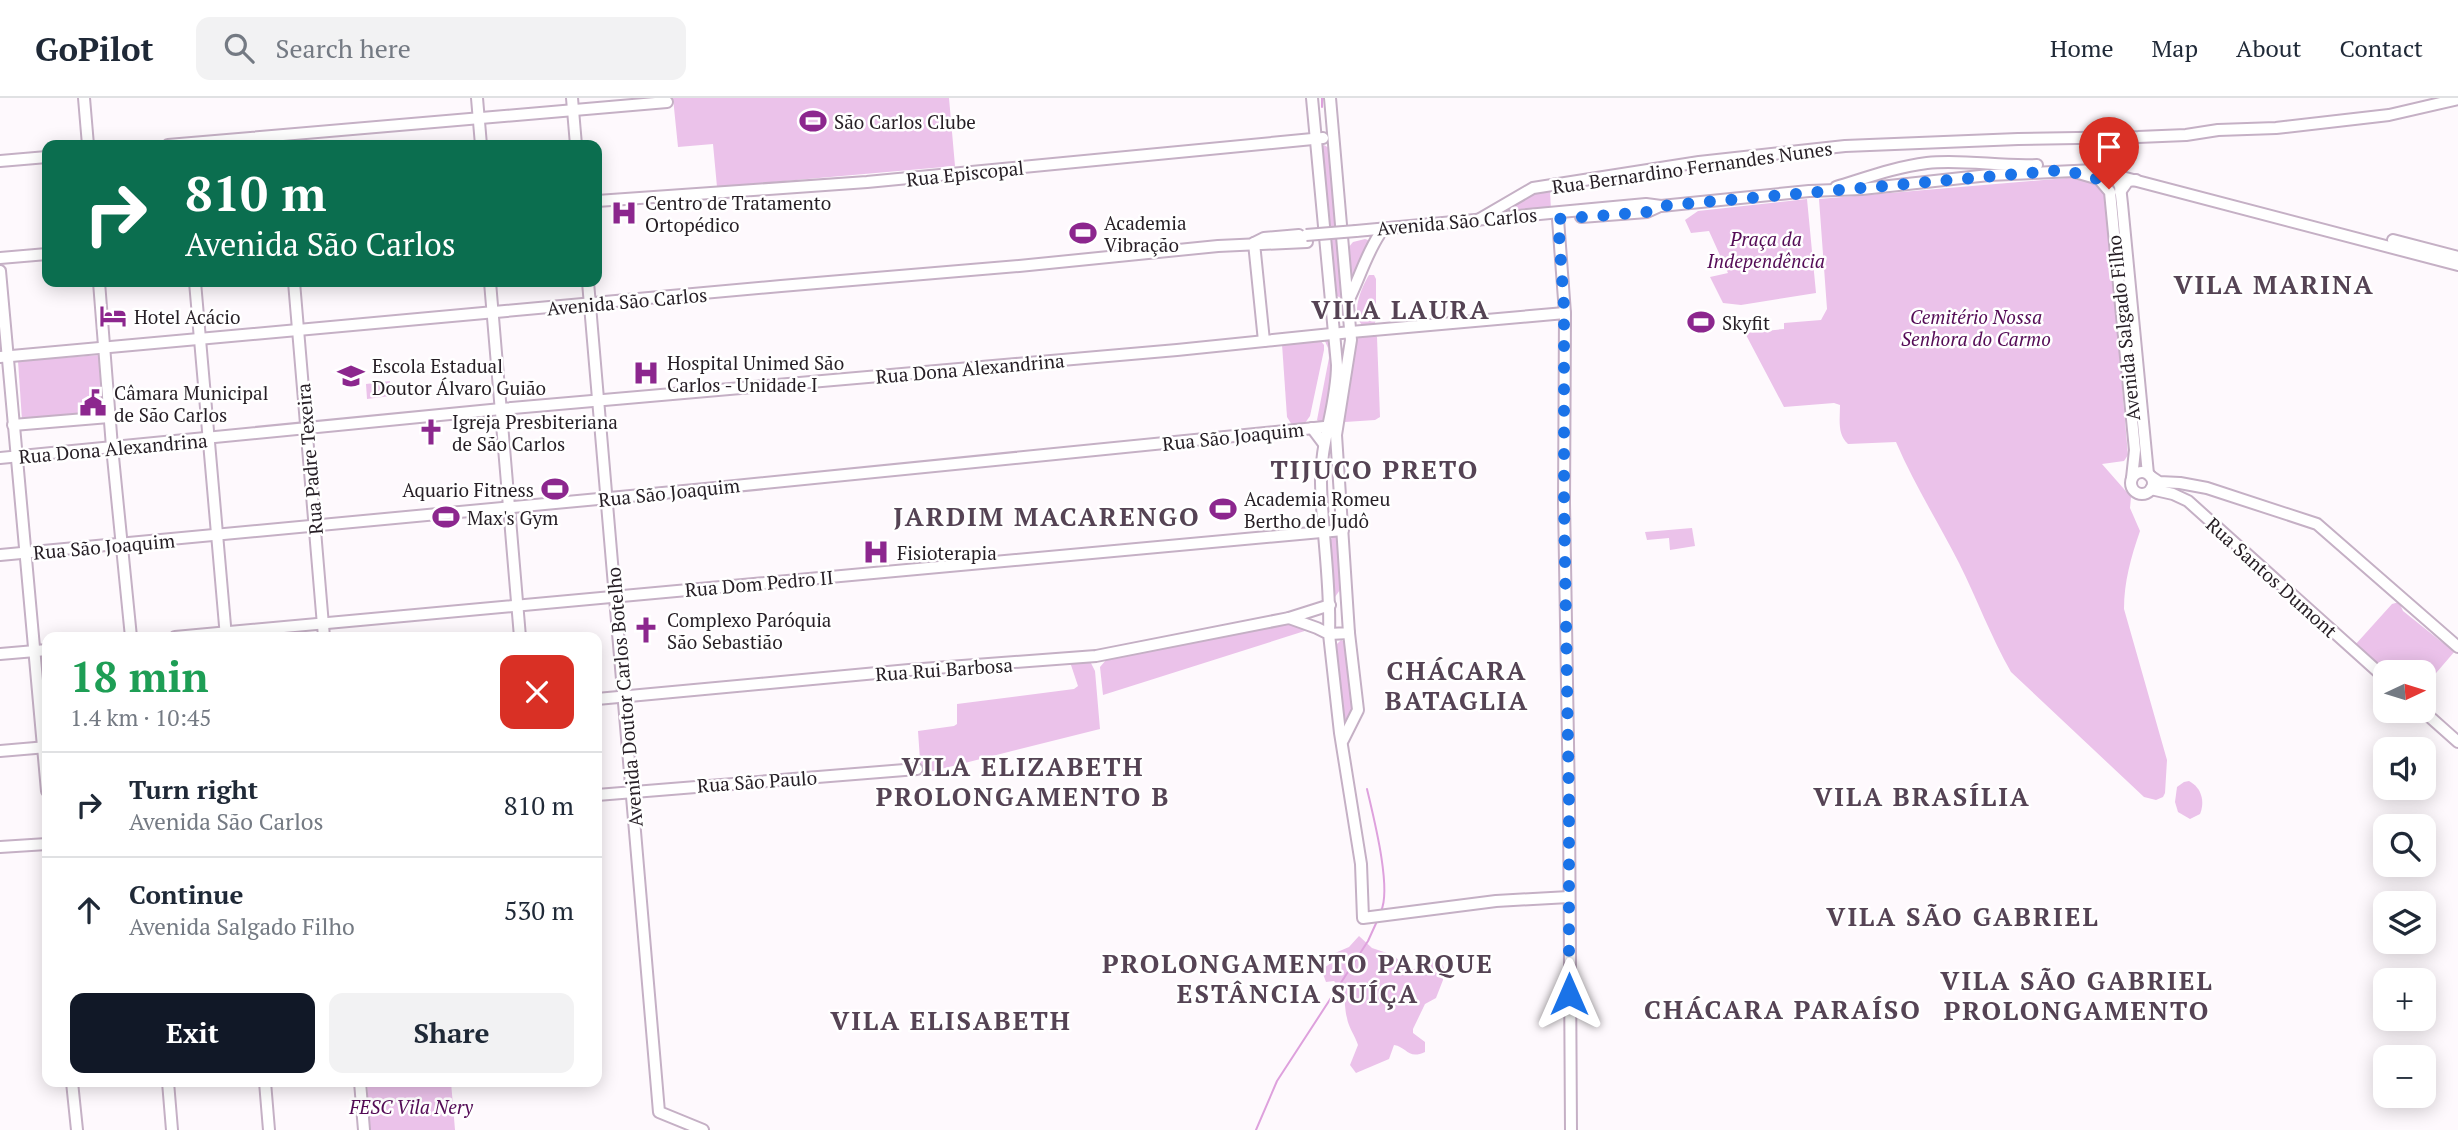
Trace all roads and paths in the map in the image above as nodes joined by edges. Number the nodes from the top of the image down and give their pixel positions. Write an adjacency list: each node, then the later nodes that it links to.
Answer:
1 (84, 98): 13 (main road)
2 (477, 98): 9 (main road)
3 (1312, 98): 10 (main road)
4 (1330, 98): 8 (main road)
5 (2458, 99): 33 (main road, Rua Bernardino Fernandes Nunes)
6 (667, 102): 7 (main road)
7 (572, 104): 9 (main road); 16 (main road)
8 (1331, 116): 10 (main road); 11 (main road)
9 (478, 117): 14 (main road); 15 (main road)
10 (1313, 118): 12 (main road)
11 (1333, 137): 12 (main road, Rua Episcopal); 50 (main road)
12 (1315, 139): 30 (main road, Rua Episcopal); 48 (main road)
13 (88, 140)
14 (223, 140)
15 (480, 140)
16 (576, 140)
17 (42, 157): 18 (main road)
18 (0, 161)
19 (1950, 162): 20 (main road, Avenida São Carlos); 22 (main road, Avenida São Carlos); 25 (main road)
20 (1913, 165): 24 (main road, Avenida São Carlos); 26 (main road)
21 (2062, 170): 22 (main road, Avenida São Carlos); 25 (main road, Avenida São Carlos); 42 (main road, Avenida Salgado Filho)
22 (2113, 170): 23 (main road); 29 (main road, Avenida Salgado Filho); 38 (main road)
23 (2141, 180): 29 (main road); 40 (main road)
24 (1850, 181): 27 (main road); 28 (main road, Avenida São Carlos)
25 (1944, 181): 26 (main road, Avenida São Carlos)
26 (1912, 184): 27 (main road, Avenida São Carlos)
27 (1862, 189): 28 (main road, Avenida São Carlos)
28 (1816, 191): 31 (main road, Avenida São Carlos)
29 (2120, 192): 42 (main road, Avenida Salgado Filho)
30 (602, 201)
31 (1661, 206): 32 (main road, Avenida São Carlos); 33 (main road, Avenida São Carlos)
32 (1558, 219): 35 (main road, Avenida São Carlos); 52 (main road)
33 (1477, 220): 34 (main road, Avenida São Carlos)
34 (1356, 234): 35 (main road, Avenida São Carlos); 36 (main road, Avenida São Carlos)
35 (1379, 235): 50 (main road)
36 (1254, 243): 49 (main road, Avenida São Carlos); 57 (main road)
37 (42, 254): 39 (main road)
38 (2458, 257)
39 (0, 258)
40 (2458, 265)
41 (0, 271): 59 (main road)
42 (2124, 279): 72 (main road, Avenida Salgado Filho); 73 (main road, Avenida Salgado Filho)
43 (99, 287): 58 (main road)
44 (195, 287): 56 (main road)
45 (294, 287): 53 (main road, Rua Padre Texeira)
46 (490, 287): 51 (main road)
47 (588, 287): 49 (main road, Avenida Doutor Carlos Botelho)
48 (1330, 295): 50 (main road); 55 (main road)
49 (590, 304): 51 (main road, Avenida São Carlos); 60 (main road, Avenida Doutor Carlos Botelho)
50 (1348, 305): 54 (main road)
51 (492, 313): 53 (main road, Avenida São Carlos); 61 (main road)
52 (1564, 313): 54 (main road, Rua Dona Alexandrina); 119 (main road)
53 (298, 331): 56 (main road, Avenida São Carlos); 66 (main road, Rua Padre Texeira)
54 (1351, 332): 55 (main road, Rua Dona Alexandrina); 64 (main road)
55 (1333, 334): 57 (main road, Rua Dona Alexandrina); 64 (main road)
56 (200, 339): 58 (main road, Avenida São Carlos); 67 (main road)
57 (1264, 341): 60 (main road, Rua Dona Alexandrina)
58 (104, 347): 59 (main road, Avenida São Carlos); 62 (main road)
59 (4, 357): 63 (main road)
60 (599, 401): 61 (main road, Rua Dona Alexandrina); 78 (main road, Avenida Doutor Carlos Botelho)
61 (501, 409): 66 (main road, Rua Dona Alexandrina); 80 (main road)
62 (109, 417): 63 (main road); 69 (main road)
63 (13, 425): 70 (main road)
64 (1332, 426): 65 (main road, Rua São Joaquim); 68 (main road); 75 (main road)
65 (1312, 428): 68 (main road); 78 (main road, Rua São Joaquim)
66 (307, 430): 67 (main road, Rua Dona Alexandrina); 81 (main road, Rua Padre Texeira)
67 (208, 439): 69 (main road, Rua Dona Alexandrina); 84 (main road)
68 (1324, 444): 74 (main road)
69 (112, 447): 70 (main road, Rua Dona Alexandrina); 85 (main road)
70 (16, 457): 71 (main road, Rua Dona Alexandrina); 86 (main road)
71 (0, 458)
72 (2149, 475): 73 (main road); 76 (main road); 77 (main road)
73 (2132, 478): 77 (main road)
74 (1321, 482): 75 (main road); 83 (main road)
75 (1340, 482): 82 (main road)
76 (2207, 488): 79 (main road); 101 (main road)
77 (2151, 489): 79 (main road, Rua Santos Dumont)
78 (608, 498): 80 (main road, Rua São Joaquim); 89 (main road, Avenida Doutor Carlos Botelho)
79 (2188, 501): 105 (main road, Rua Santos Dumont)
80 (510, 507): 81 (main road, Rua São Joaquim); 90 (main road)
81 (315, 526): 84 (main road, Rua São Joaquim); 93 (main road, Rua Padre Texeira)
82 (1343, 530): 83 (main road, Rua Dom Pedro II); 88 (main road)
83 (1325, 532): 89 (main road, Rua Dom Pedro II); 91 (main road)
84 (217, 536): 85 (main road, Rua São Joaquim); 95 (main road)
85 (122, 544): 86 (main road, Rua São Joaquim); 94 (main road)
86 (24, 553): 87 (main road, Rua São Joaquim); 103 (main road)
87 (0, 555)
88 (1347, 589): 91 (main road); 99 (main road)
89 (615, 596): 90 (main road, Rua Dom Pedro II); 106 (main road, Avenida Doutor Carlos Botelho)
90 (517, 605): 93 (main road, Rua Dom Pedro II); 98 (main road)
91 (1330, 605): 92 (main road, Rua Rui Barbosa); 100 (main road)
92 (1289, 618): 100 (main road); 106 (main road, Rua Rui Barbosa)
93 (323, 624): 96 (main road, Rua Dom Pedro II); 97 (main road, Rua Padre Texeira)
94 (131, 632)
95 (226, 632)
96 (252, 632)
97 (324, 632)
98 (520, 632)
99 (1349, 633): 100 (main road); 110 (main road)
100 (1329, 634): 110 (main road)
101 (2458, 647)
102 (42, 651): 103 (main road)
103 (33, 652): 104 (main road); 109 (main road)
104 (0, 654)
105 (2373, 667)
106 (624, 697): 107 (main road, Rua Rui Barbosa); 115 (main road, Avenida Doutor Carlos Botelho)
107 (602, 699)
108 (2436, 722): 111 (main road)
109 (42, 723)
110 (1343, 740): 119 (main road)
111 (2458, 742)
112 (42, 747): 113 (main road)
113 (0, 751)
114 (917, 769): 115 (main road, Rua São Paulo)
115 (632, 792): 116 (main road, Rua São Paulo); 128 (main road, Avenida Doutor Carlos Botelho)
116 (602, 795)
117 (42, 844): 118 (main road)
118 (0, 847)
119 (1569, 897): 129 (main road)
120 (73, 1087): 124 (main road)
121 (168, 1087): 125 (main road)
122 (265, 1087): 126 (main road)
123 (360, 1087): 127 (main road)
124 (77, 1130)
125 (172, 1130)
126 (269, 1130)
127 (364, 1130)
128 (703, 1130)
129 (1571, 1130)

